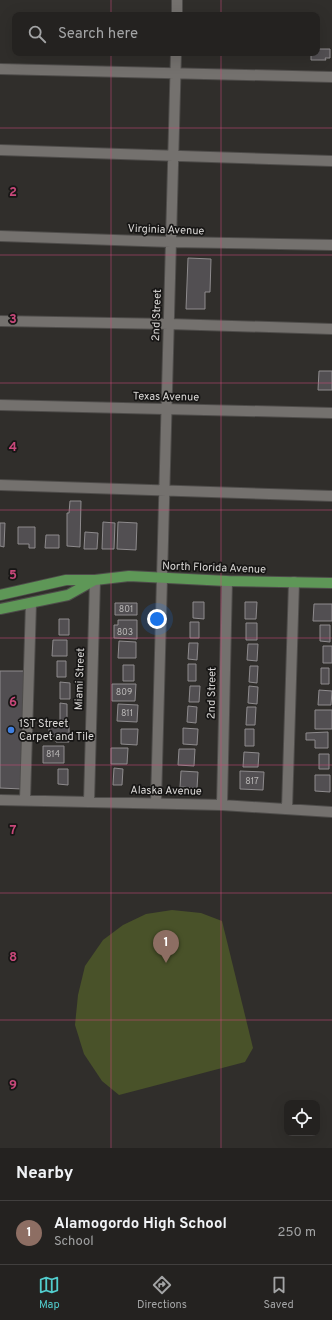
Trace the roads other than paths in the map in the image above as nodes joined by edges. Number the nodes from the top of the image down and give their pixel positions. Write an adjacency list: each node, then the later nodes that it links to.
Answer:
1 (177, 0): 2 (street)
2 (177, 12)
3 (176, 56): 5 (street, 2nd Street)
4 (0, 70): 5 (street)
5 (176, 73): 6 (street); 8 (street, 2nd Street)
6 (332, 77)
7 (0, 150): 8 (street)
8 (173, 156): 9 (street); 11 (street, 2nd Street)
9 (332, 161)
10 (0, 236): 11 (street, Virginia Avenue)
11 (171, 242): 12 (street, Virginia Avenue); 14 (street, 2nd Street)
12 (332, 245)
13 (0, 321): 14 (street)
14 (169, 324): 15 (street); 17 (street, 2nd Street)
15 (332, 328)
16 (0, 405): 17 (street, Texas Avenue)
17 (167, 409): 18 (street, Texas Avenue); 20 (street, 2nd Street)
18 (332, 413)
19 (0, 485): 20 (street)
20 (165, 490): 21 (street); 22 (street, 2nd Street)
21 (332, 496)
22 (163, 578): 23 (main road, North Florida Avenue); 24 (main road, North Florida Avenue); 33 (street, 2nd Street)
23 (95, 580): 27 (main road, North Florida Avenue); 28 (main road, North Florida Avenue); 32 (street, Miami Street)
24 (227, 581): 25 (main road, North Florida Avenue); 34 (street, 2nd Street)
25 (294, 582): 26 (main road, North Florida Avenue); 35 (street)
26 (332, 583)
27 (0, 595)
28 (31, 603): 29 (main road, North Florida Avenue); 31 (street)
29 (0, 609)
30 (0, 800): 31 (street, Alaska Avenue)
31 (25, 800): 32 (street, Alaska Avenue)
32 (89, 802): 33 (street, Alaska Avenue)
33 (156, 803): 34 (street, Alaska Avenue)
34 (222, 805): 35 (street, Alaska Avenue)
35 (287, 809): 36 (street, Alaska Avenue)
36 (332, 812)

